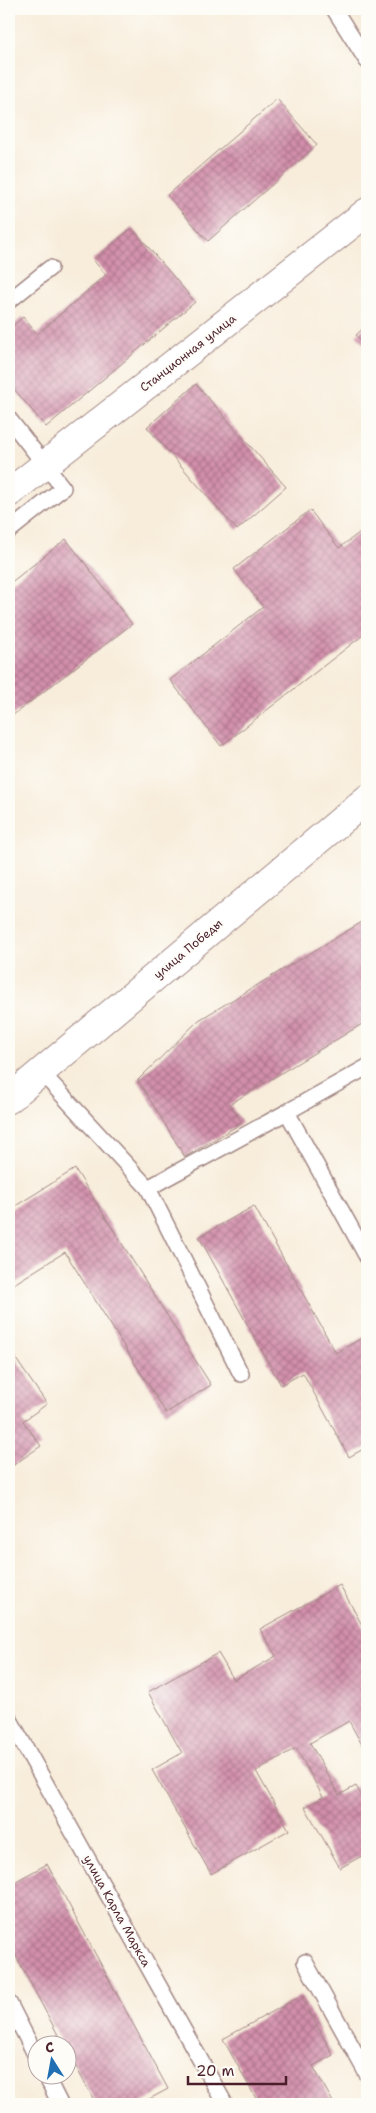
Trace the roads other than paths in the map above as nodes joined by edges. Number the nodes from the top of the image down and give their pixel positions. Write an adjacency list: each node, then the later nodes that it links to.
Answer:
1 (334, 9): 2 (lane)
2 (367, 61)
3 (367, 212): 7 (street, Станционная улица)
4 (50, 268): 5 (lane)
5 (9, 301)
6 (9, 419): 7 (lane)
7 (45, 465): 8 (street, Станционная улица); 9 (lane)
8 (9, 493)
9 (9, 530)
10 (367, 799): 12 (street, улица Победы)
11 (367, 1067): 14 (lane)
12 (42, 1073): 13 (street, улица Победы); 15 (lane)
13 (9, 1099)
14 (287, 1112): 15 (lane); 16 (lane)
15 (148, 1188): 17 (lane)
16 (367, 1257)
17 (241, 1374)
18 (9, 1718): 24 (lane, улица Карла Маркса)
19 (305, 1962): 22 (lane)
20 (9, 2003): 21 (lane)
21 (28, 2040)
22 (367, 2074)
23 (51, 2086): 25 (lane)
24 (219, 2102)
25 (60, 2104)

